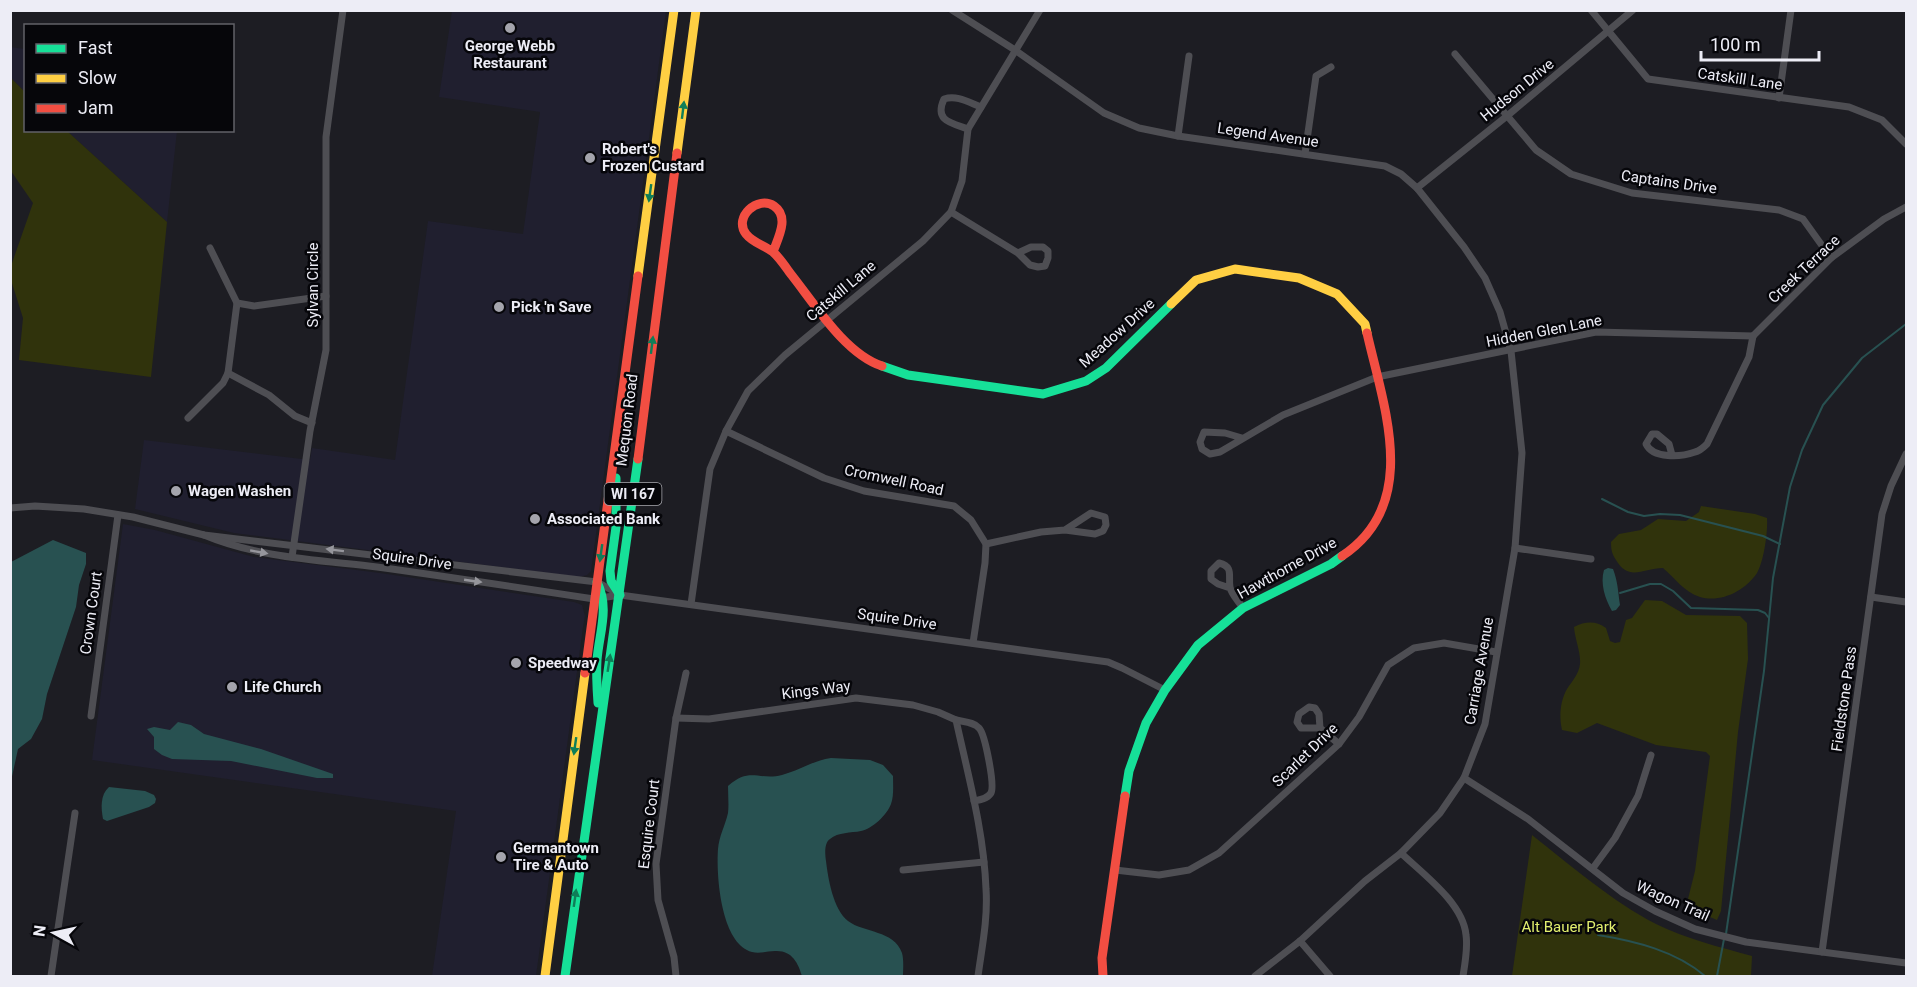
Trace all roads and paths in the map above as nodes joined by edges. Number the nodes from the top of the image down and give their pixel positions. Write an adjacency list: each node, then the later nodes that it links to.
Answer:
1 (343, 10): 28 (street, Sylvan Circle)
2 (674, 10): 39 (main road, Mequon Road / WI 167, one-way to 39)
3 (696, 10): 53 (main road, Mequon Road / WI 167, one-way to 3)
4 (952, 10): 10 (street, Legend Avenue)
5 (1040, 10): 10 (street, Catskill Lane)
6 (1591, 10): 9 (street, Catskill Lane)
7 (1633, 10): 9 (street, Hudson Drive)
8 (1791, 10): 14 (street)
9 (1608, 32): 14 (street, Catskill Lane); 16 (street, Hudson Drive)
10 (1015, 50): 15 (street, Catskill Lane); 18 (street, Legend Avenue)
11 (1455, 54): 16 (street, Captains Drive)
12 (1189, 57): 18 (street)
13 (1331, 67): 20 (street)
14 (1779, 98): 19 (street, Catskill Lane)
15 (981, 107): 17 (street, Catskill Lane); 17 (street)
16 (1507, 116): 21 (street, Hudson Drive); 27 (street, Captains Drive)
17 (968, 129): 23 (street, Catskill Lane)
18 (1178, 136): 20 (street, Legend Avenue)
19 (1906, 144)
20 (1305, 154): 21 (street, Legend Avenue)
21 (1417, 188): 32 (street, Legend Avenue)
22 (1906, 207): 27 (street, Creek Terrace)
23 (951, 212): 26 (street); 30 (street, Catskill Lane)
24 (210, 248): 29 (street)
25 (773, 252): 25 (main road); 30 (main road, Meadow Drive)
26 (1018, 253)
27 (1831, 258): 31 (street, Creek Terrace)
28 (326, 296): 29 (street); 36 (street, Sylvan Circle)
29 (237, 303): 33 (street)
30 (828, 320): 34 (main road, Meadow Drive); 37 (street, Catskill Lane)
31 (1754, 336): 32 (street, Hidden Glen Lane); 40 (street)
32 (1511, 351): 34 (street, Hidden Glen Lane); 48 (street, Carriage Avenue)
33 (228, 373): 35 (street); 36 (street)
34 (1377, 377): 38 (street, Hidden Glen Lane); 58 (main road, Hawthorne Drive)
35 (188, 418)
36 (312, 423): 46 (street, Sylvan Circle)
37 (726, 431): 47 (street, Cromwell Road); 57 (street, Catskill Lane)
38 (1242, 438): 38 (street, Hidden Glen Lane)
39 (615, 451): 51 (main road, Mequon Road / WI 167, one-way to 51); 53 (main road)
40 (1672, 454)
41 (1906, 454): 54 (street, Fieldstone Pass)
42 (11, 506): 43 (street, Squire Drive)
43 (118, 515): 45 (street, Squire Drive); 63 (street, Crown Court)
44 (1065, 530): 44 (street); 47 (street)
45 (204, 535): 46 (street, Squire Drive); 49 (street, Squire Drive, one-way to 49)
46 (293, 544): 49 (street, Sylvan Circle); 51 (street, Squire Drive, one-way to 46)
47 (986, 544): 59 (street)
48 (1515, 548): 50 (street); 60 (street, Carriage Avenue)
49 (292, 557): 55 (street, Squire Drive, one-way to 55)
50 (1591, 559)
51 (597, 582): 53 (street, Squire Drive); 55 (main road)
52 (1230, 588): 58 (street)
53 (620, 595): 55 (street, Squire Drive); 57 (street, Squire Drive); 66 (main road, Mequon Road / WI 167, one-way to 53)
54 (1871, 597): 56 (street); 81 (street, Fieldstone Pass)
55 (599, 598): 66 (main road); 78 (main road, one-way to 78)
56 (1906, 602)
57 (692, 604): 59 (street, Squire Drive)
58 (1243, 608): 62 (main road, Hawthorne Drive)
59 (973, 643): 62 (street, Squire Drive)
60 (1496, 652): 68 (street, Scarlet Drive); 70 (street, Carriage Avenue)
61 (686, 673): 64 (street, Esquire Court)
62 (1165, 690): 77 (main road, Hawthorne Drive)
63 (91, 716)
64 (676, 718): 65 (street, Kings Way); 86 (street, Esquire Court)
65 (957, 720): 71 (street); 71 (street, Kings Way)
66 (600, 721): 79 (main road, Mequon Road / WI 167, one-way to 66)
67 (1320, 728): 68 (street)
68 (1339, 744): 77 (street, Scarlet Drive)
69 (1651, 755): 75 (street)
70 (1464, 778): 73 (street, Carriage Avenue); 75 (street, Wagon Trail)
71 (974, 801): 74 (street)
72 (75, 813): 83 (street)
73 (1401, 853): 80 (street, Carriage Avenue); 91 (street)
74 (984, 861): 76 (street); 87 (street)
75 (1593, 868): 81 (street, Wagon Trail)
76 (903, 870)
77 (1115, 870): 88 (main road, Hawthorne Drive)
78 (551, 928): 79 (main road); 84 (main road)
79 (570, 930): 85 (main road, Mequon Road / WI 167)
80 (1300, 941): 89 (street, Carriage Avenue); 90 (street)
81 (1822, 952): 82 (street, Wagon Trail)
82 (1906, 963)
83 (51, 976)
84 (546, 976)
85 (565, 976)
86 (676, 976)
87 (978, 976)
88 (1104, 976)
89 (1255, 976)
90 (1330, 976)
91 (1463, 976)

